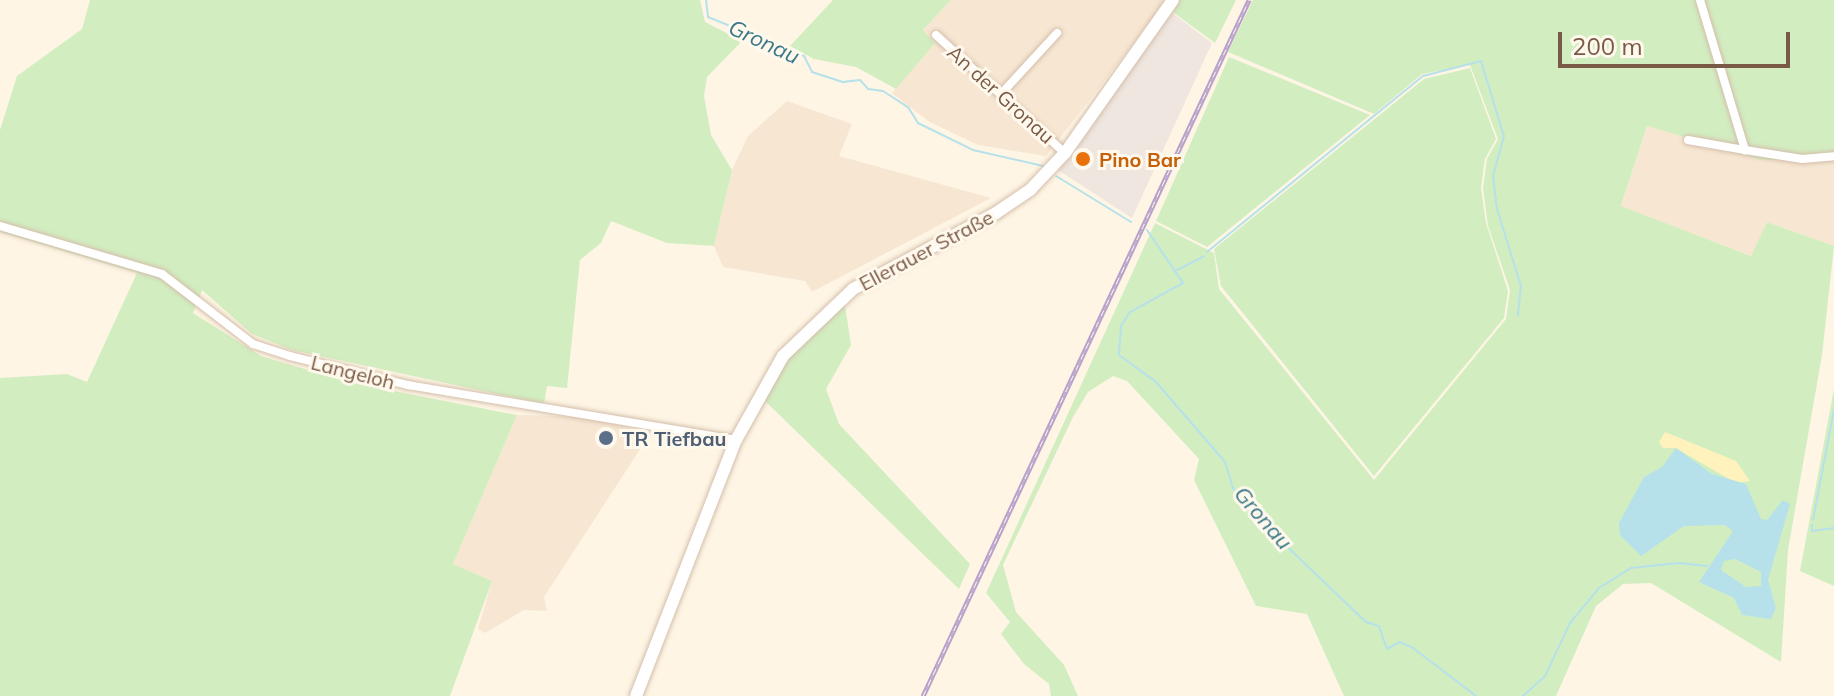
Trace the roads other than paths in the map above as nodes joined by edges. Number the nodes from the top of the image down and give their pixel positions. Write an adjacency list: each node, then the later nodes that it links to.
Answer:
1 (1173, 0): 8 (main road, Ellerauer Straße)
2 (1700, 0): 7 (street)
3 (1057, 33): 5 (street)
4 (936, 35): 5 (street, An der Gronau)
5 (1001, 94): 8 (street, An der Gronau)
6 (1688, 140): 7 (street)
7 (1745, 150): 9 (street)
8 (1065, 153): 11 (main road, Ellerauer Straße)
9 (1834, 156)
10 (0, 226): 11 (street, Langeloh)
11 (736, 440): 12 (main road, Ellerauer Straße)
12 (636, 696)

